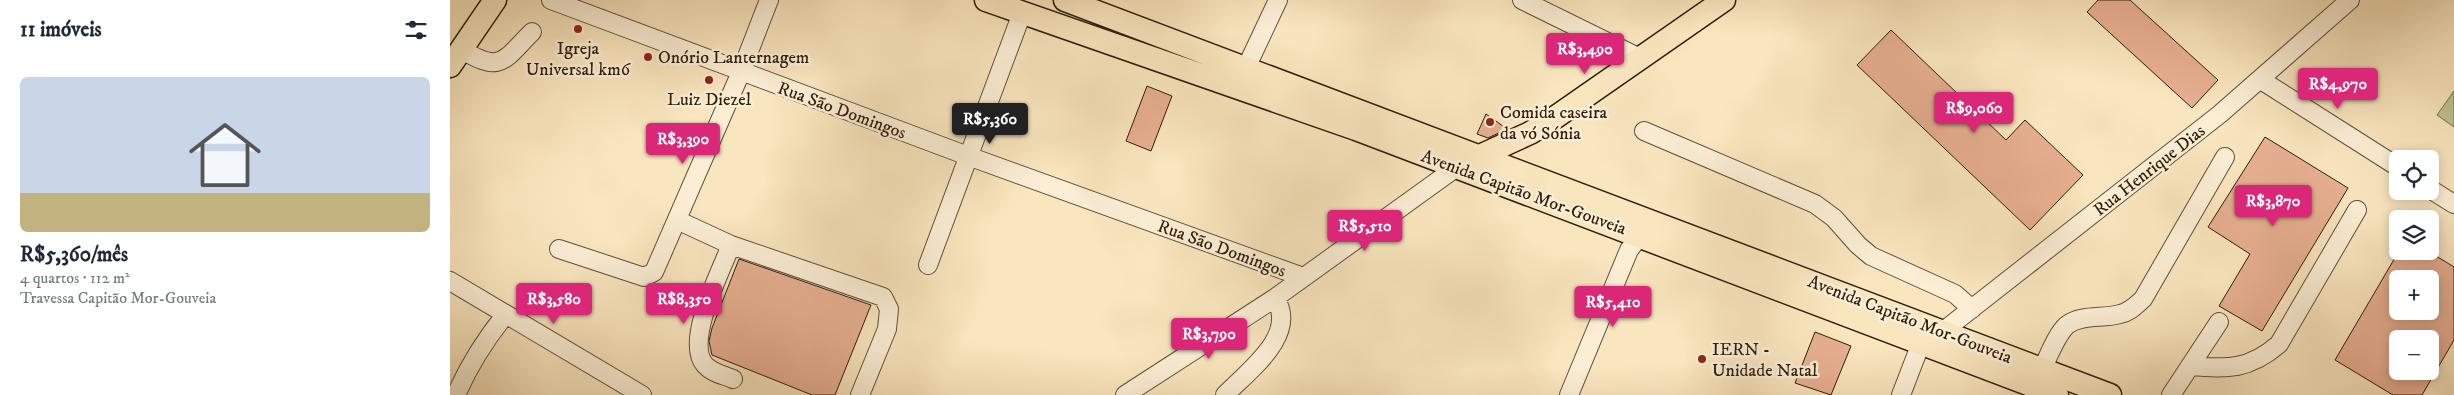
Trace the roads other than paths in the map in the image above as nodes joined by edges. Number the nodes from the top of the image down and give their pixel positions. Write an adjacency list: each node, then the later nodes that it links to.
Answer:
1 (551, 0): 15 (street, Rua São Domingos)
2 (769, 0): 15 (street)
3 (986, 0): 10 (main road, Avenida Capitão Mor-Gouveia)
4 (1065, 0): 14 (main road, Avenida Capitão Mor-Gouveia)
5 (1278, 0): 14 (street)
6 (1522, 0): 13 (street)
7 (1724, 0): 13 (main road)
8 (2350, 0): 16 (street, Rua Henrique Dias)
9 (489, 5): 12 (main road)
10 (1022, 14): 18 (street); 22 (main road, Avenida Capitão Mor-Gouveia)
11 (532, 32): 12 (street)
12 (456, 57)
13 (1642, 59): 19 (main road)
14 (1246, 68): 19 (main road, Avenida Capitão Mor-Gouveia)
15 (741, 72): 18 (street, Rua São Domingos); 26 (street)
16 (2261, 80): 21 (street); 35 (street, Rua Henrique Dias)
17 (1644, 131): 35 (street)
18 (968, 156): 30 (street); 31 (street, Rua São Domingos)
19 (1479, 157): 22 (main road); 33 (main road, Avenida Capitão Mor-Gouveia)
20 (2225, 157): 41 (street)
21 (2389, 162)
22 (1457, 167): 27 (main road, Avenida Capitão Mor-Gouveia); 31 (street)
23 (2439, 194): 24 (street)
24 (2454, 204)
25 (2357, 210): 40 (street)
26 (677, 220): 28 (street); 29 (street)
27 (1642, 236): 33 (main road, Avenida Capitão Mor-Gouveia); 48 (street)
28 (731, 245): 42 (street); 45 (street)
29 (559, 249)
30 (928, 265)
31 (1303, 277): 34 (street)
32 (450, 281): 36 (street)
33 (1816, 293): 38 (main road, Avenida Capitão Mor-Gouveia); 39 (main road, Avenida Capitão Mor-Gouveia)
34 (1275, 298): 46 (street); 47 (street)
35 (1972, 309): 38 (street, Rua Henrique Dias)
36 (505, 315): 43 (street); 44 (street)
37 (2219, 322): 40 (street)
38 (1942, 332): 41 (main road, Avenida Capitão Mor-Gouveia)
39 (1921, 343): 49 (street); 50 (main road, Avenida Capitão Mor-Gouveia)
40 (2190, 366): 52 (street)
41 (2042, 369): 51 (main road, Avenida Capitão Mor-Gouveia)
42 (733, 379)
43 (456, 395)
44 (642, 395)
45 (860, 395)
46 (1125, 395)
47 (1225, 395)
48 (1569, 395)
49 (1901, 395)
50 (2057, 395)
51 (2110, 395)
52 (2172, 395)

